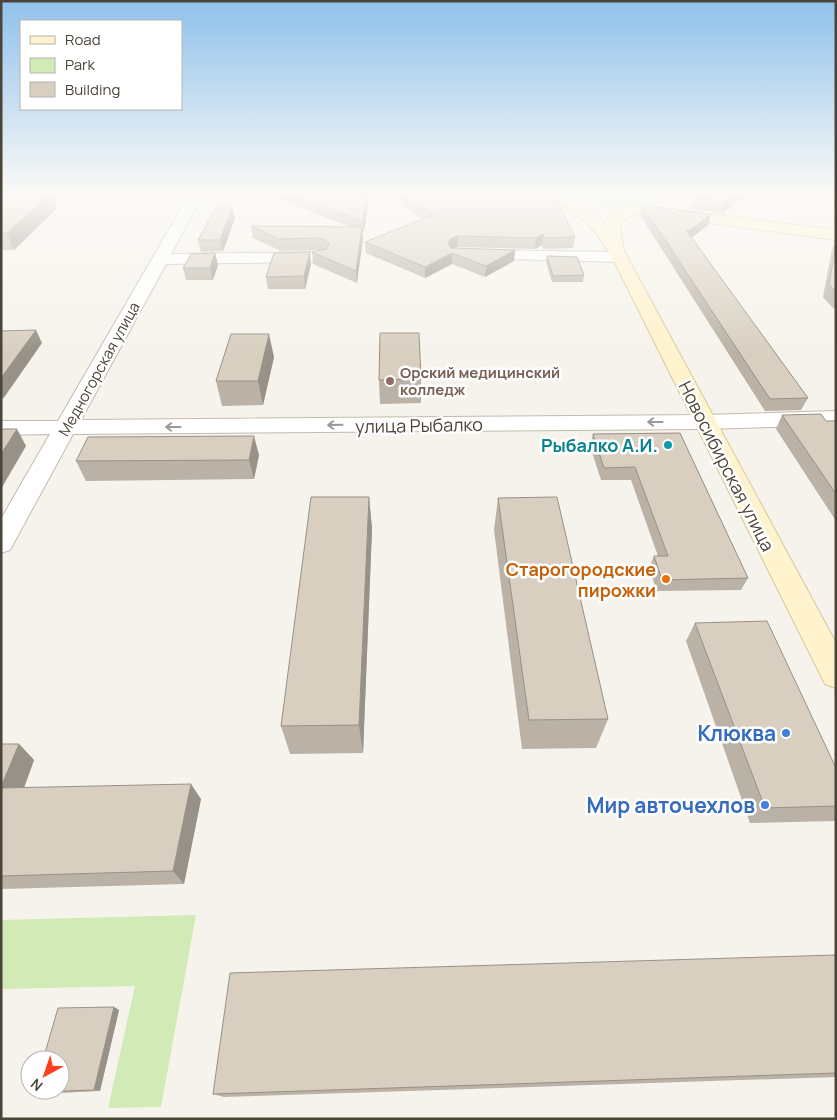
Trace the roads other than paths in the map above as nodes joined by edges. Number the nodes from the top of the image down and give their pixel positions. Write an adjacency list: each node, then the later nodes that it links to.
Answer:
1 (167, 247): 7 (street, Медногорская улица)
2 (614, 247): 5 (main road)
3 (617, 247): 5 (main road)
4 (457, 254): 5 (street)
5 (620, 256): 9 (main road, Новосибирская улица)
6 (321, 257): 7 (street)
7 (160, 259): 11 (street, Медногорская улица)
8 (836, 418): 9 (street, улица Рыбалко)
9 (704, 422): 11 (street, улица Рыбалко, one-way to 11); 13 (main road, Новосибирская улица)
10 (1, 428): 11 (street, улица Рыбалко)
11 (67, 428): 12 (street, Медногорская улица)
12 (1, 543)
13 (836, 674)

